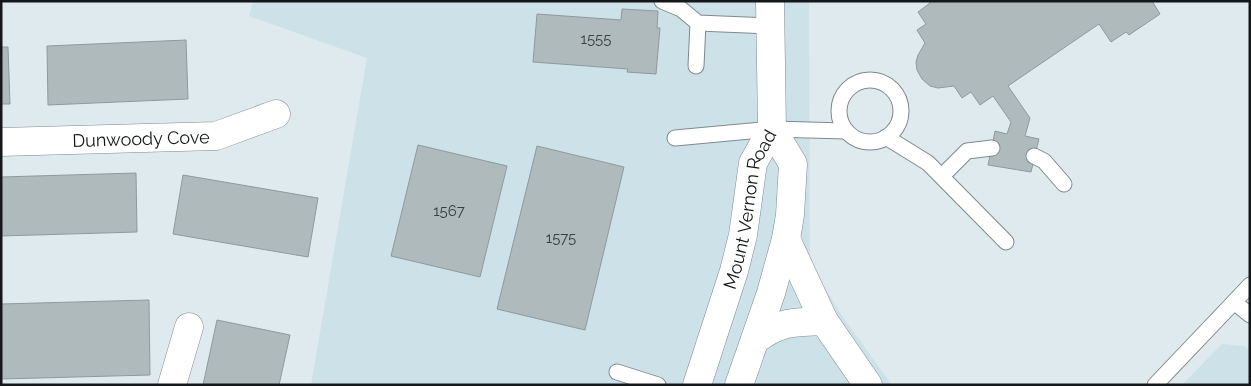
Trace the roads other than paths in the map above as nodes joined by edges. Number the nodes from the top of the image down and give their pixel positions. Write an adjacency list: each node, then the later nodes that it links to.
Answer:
1 (662, 1): 3 (lane)
2 (770, 14): 3 (lane); 6 (main road, Mount Vernon Road)
3 (698, 23): 4 (lane)
4 (696, 66)
5 (276, 114): 10 (main road, Dunwoody Cove)
6 (772, 129): 7 (lane); 9 (lane); 15 (main road); 26 (main road, Mount Vernon Road)
7 (846, 131): 8 (lane); 8 (lane)
8 (886, 137): 13 (lane)
9 (675, 138)
10 (1, 142)
11 (992, 148): 13 (lane)
12 (1034, 156): 14 (lane)
13 (942, 176): 16 (lane)
14 (1064, 184)
15 (786, 239): 20 (main road); 22 (main road)
16 (1006, 242)
17 (1250, 285): 18 (lane)
18 (1234, 302): 19 (lane); 29 (lane)
19 (1250, 315)
20 (824, 321): 22 (main road); 28 (main road)
21 (189, 327): 24 (main road)
22 (755, 340): 27 (main road)
23 (617, 372): 25 (lane)
24 (172, 385)
25 (658, 385)
26 (697, 385)
27 (739, 385)
28 (868, 385)
29 (1155, 385)

